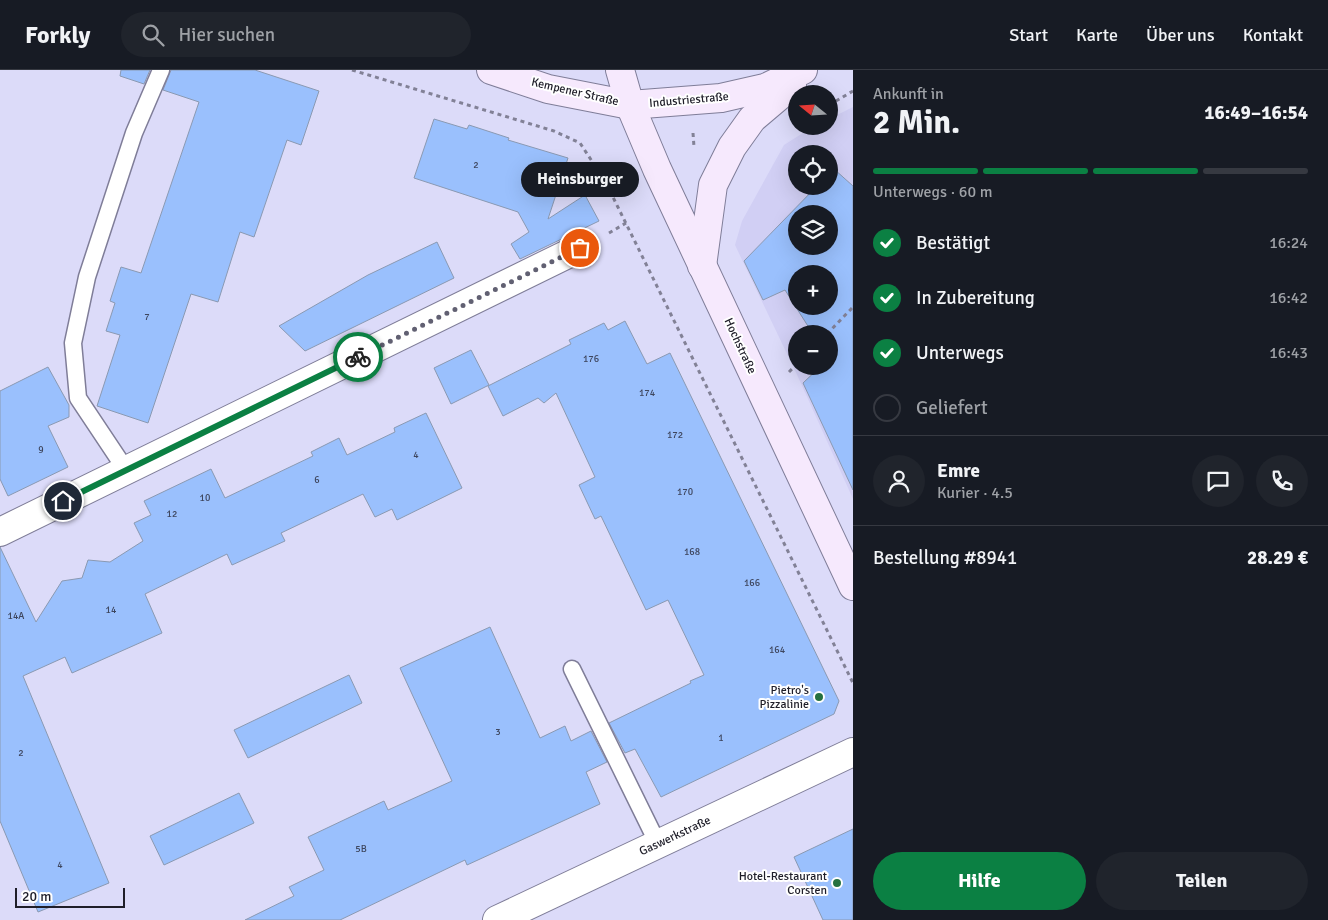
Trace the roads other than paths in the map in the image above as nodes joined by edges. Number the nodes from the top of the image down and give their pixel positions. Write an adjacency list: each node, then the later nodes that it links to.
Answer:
1 (161, 70): 9 (lane)
2 (490, 70): 6 (street, Kempener Straße)
3 (620, 70): 6 (street, Hochstraße)
4 (803, 70): 6 (street, Industriestraße)
5 (811, 70): 8 (street)
6 (630, 105): 8 (street, Hochstraße)
7 (580, 248): 9 (street)
8 (702, 266): 11 (street, Hochstraße)
9 (126, 470): 10 (street)
10 (0, 532)
11 (853, 586)
12 (572, 669): 14 (lane)
13 (853, 752): 14 (street, Gaswerkstraße)
14 (658, 844): 15 (street, Gaswerkstraße)
15 (497, 920)

